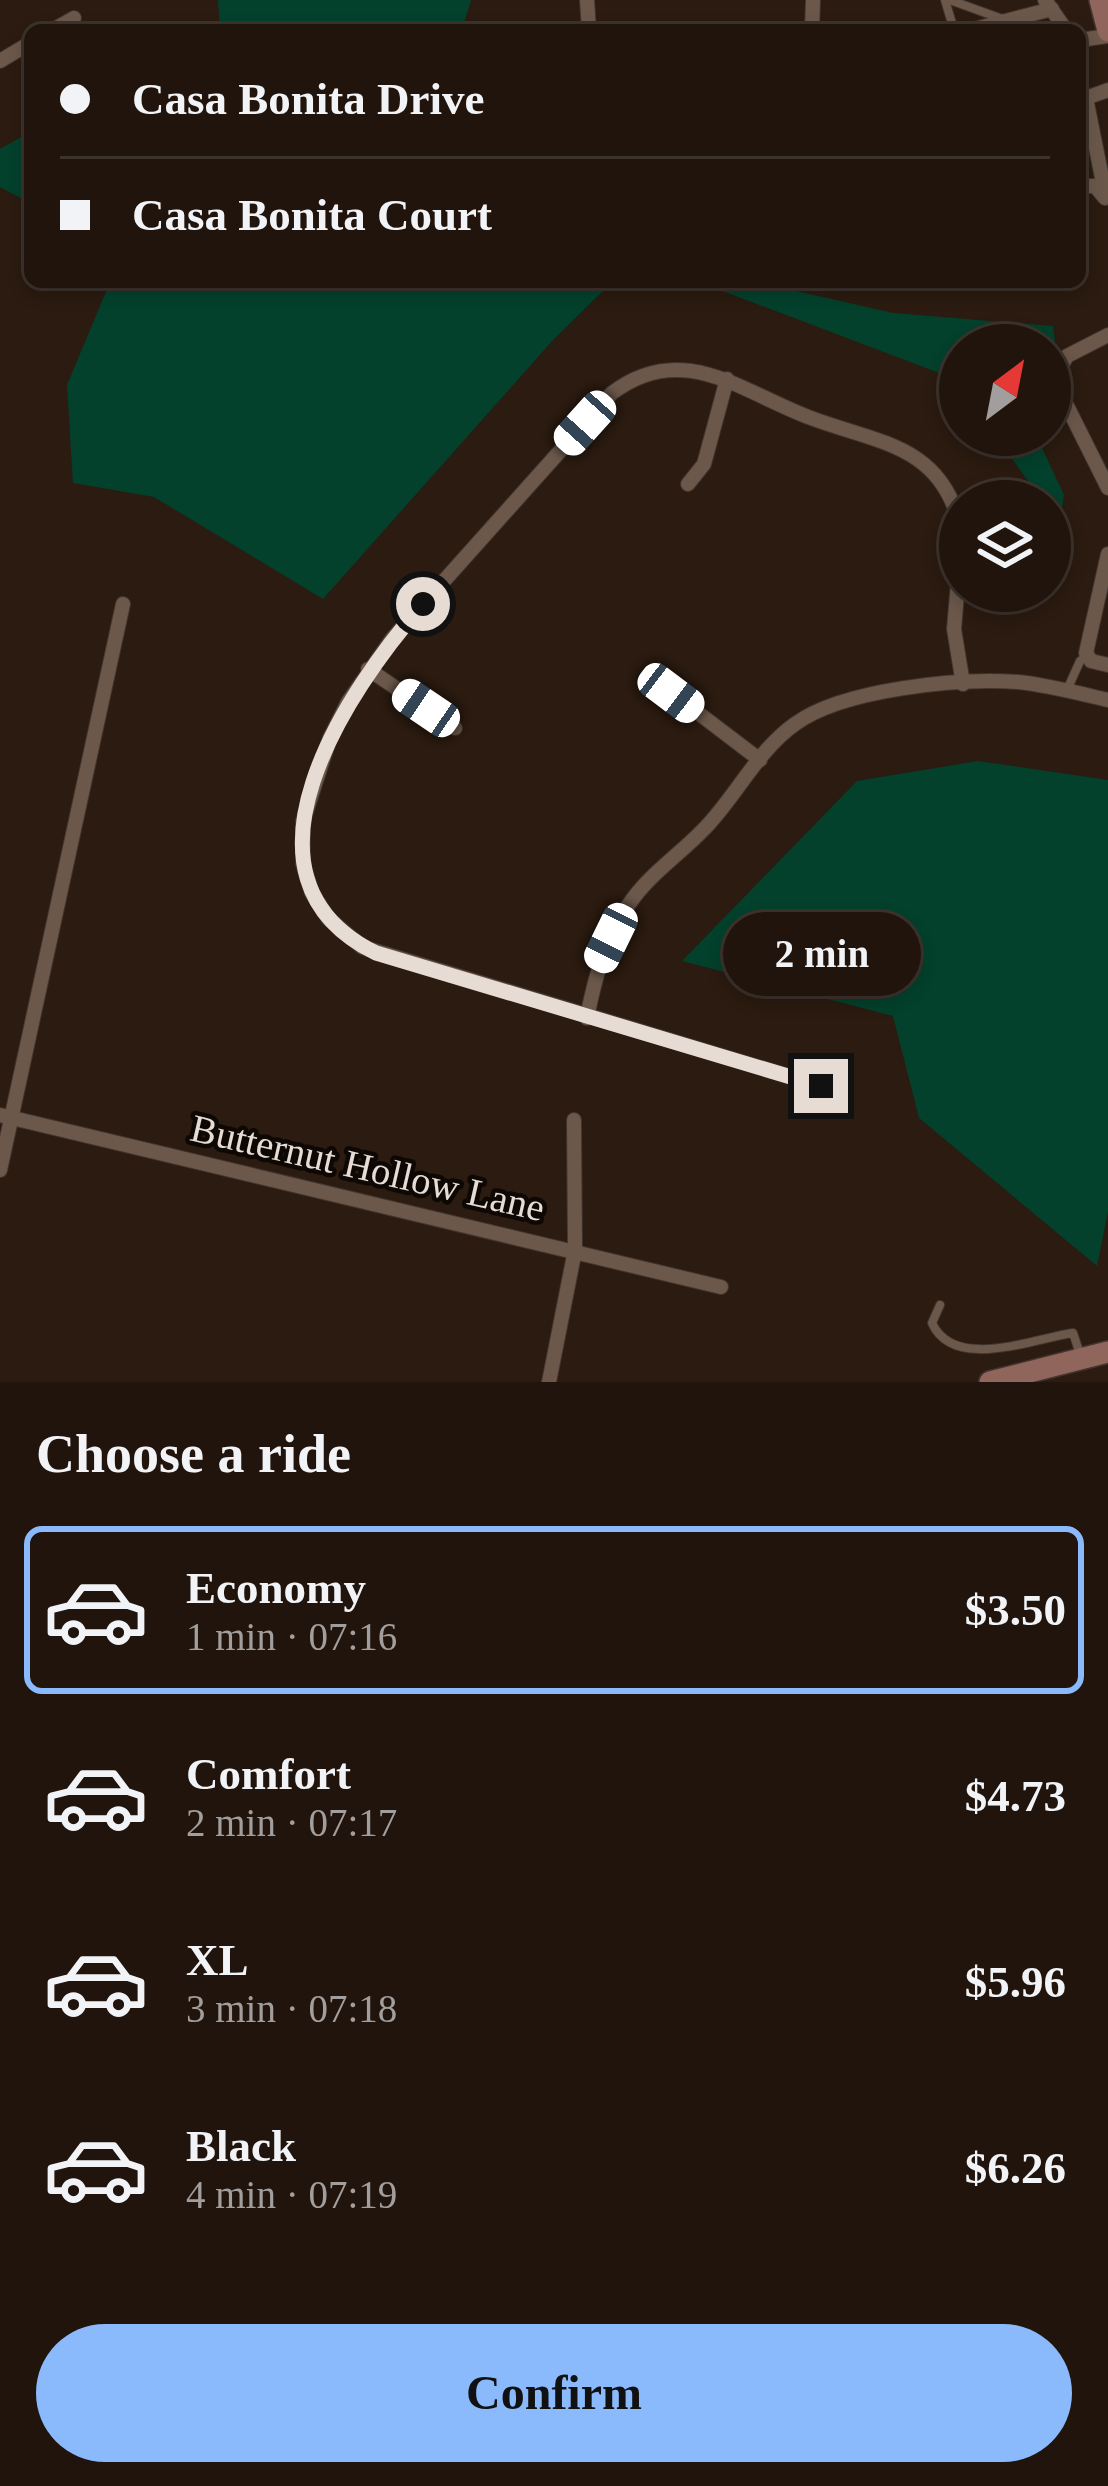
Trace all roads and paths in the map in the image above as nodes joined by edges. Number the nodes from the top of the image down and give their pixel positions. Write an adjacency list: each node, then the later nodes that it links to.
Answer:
1 (948, 0): 5 (lane)
2 (1100, 0): 8 (main road)
3 (1048, 5): 5 (street)
4 (74, 18): 6 (street)
5 (1007, 21): 7 (street)
6 (63, 24)
7 (995, 24)
8 (1108, 34)
9 (1108, 90): 10 (street)
10 (1106, 198)
11 (1108, 335): 15 (street)
12 (727, 380): 13 (street); 14 (street); 21 (street)
13 (939, 481)
14 (688, 484)
15 (1108, 488)
16 (1108, 554): 19 (street)
17 (123, 604): 30 (street)
18 (955, 612): 22 (street)
19 (1087, 656): 20 (street); 23 (lane)
20 (1108, 665)
21 (368, 670): 26 (street); 28 (street)
22 (963, 684): 23 (street); 27 (street)
23 (1067, 690): 25 (street)
24 (671, 693): 27 (street)
25 (1108, 700)
26 (455, 728)
27 (760, 760): 28 (street)
28 (586, 1018): 29 (street)
29 (821, 1086)
30 (6, 1116): 32 (street); 33 (street, Butternut Hollow Lane)
31 (574, 1120): 33 (street)
32 (0, 1170)
33 (575, 1250): 34 (street, Butternut Hollow Lane); 38 (street)
34 (721, 1287)
35 (940, 1305): 37 (lane)
36 (1108, 1352): 37 (main road)
37 (1082, 1359): 39 (main road)
38 (549, 1382)
39 (990, 1382)

